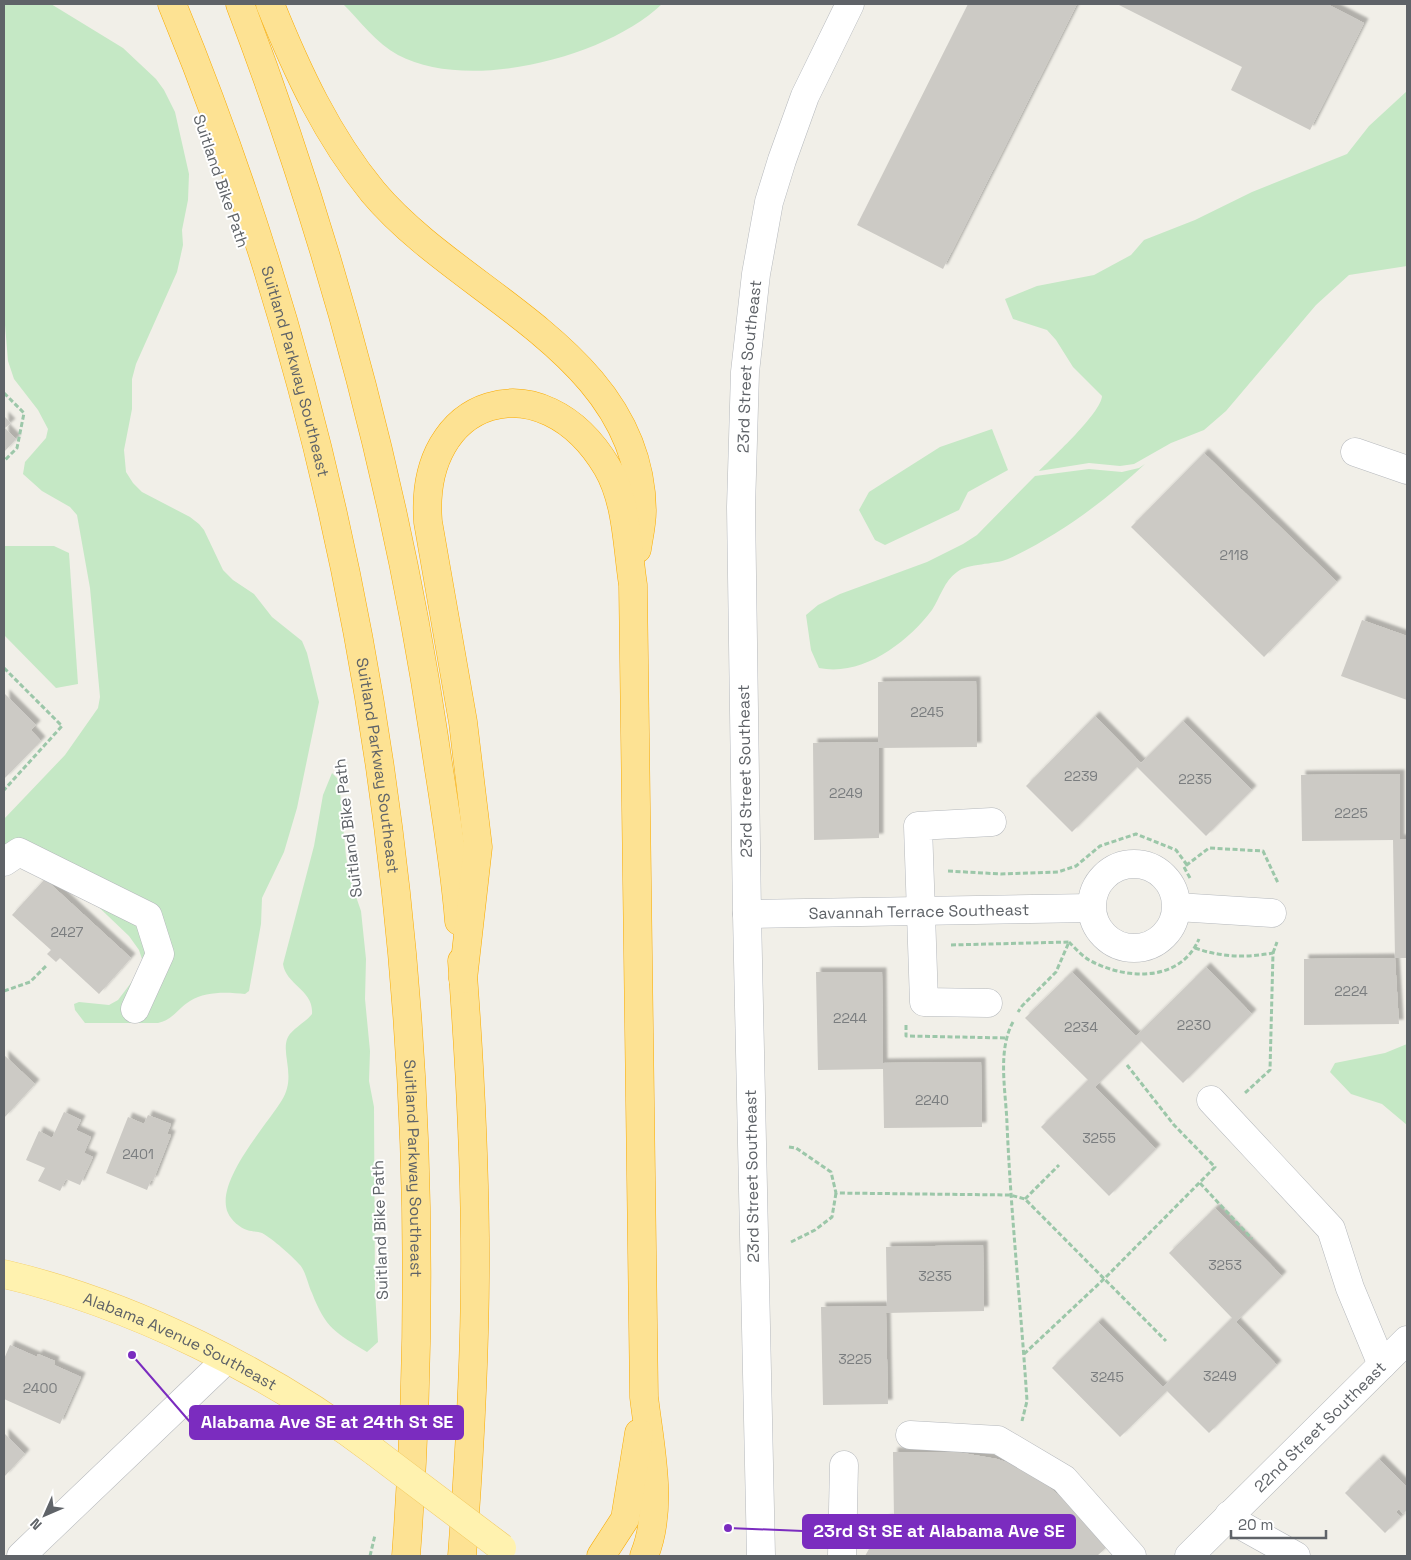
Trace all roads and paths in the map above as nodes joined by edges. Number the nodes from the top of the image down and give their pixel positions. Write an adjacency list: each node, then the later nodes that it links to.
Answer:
1 (172, 4): 58 (highway, Suitland Parkway Southeast)
2 (240, 4): 26 (highway)
3 (270, 4): 9 (highway)
4 (850, 4): 21 (street, 23rd Street Southeast)
5 (4, 393): 7 (path)
6 (1356, 452): 8 (street)
7 (4, 461)
8 (1407, 470)
9 (633, 585): 26 (highway); 49 (highway)
10 (4, 668): 11 (path)
11 (4, 790)
12 (992, 822): 15 (street)
13 (4, 862): 29 (street)
14 (1187, 865): 15 (path)
15 (920, 870): 19 (street)
16 (1176, 907): 17 (street); 17 (street); 18 (street)
17 (1092, 908): 19 (street, Savannah Terrace Southeast)
18 (1206, 909): 20 (street); 24 (path)
19 (922, 911): 21 (street, Savannah Terrace Southeast); 23 (street)
20 (1272, 913)
21 (747, 914): 62 (street, 23rd Street Southeast)
22 (1069, 942): 23 (path); 24 (path); 30 (path)
23 (922, 946): 28 (street)
24 (1195, 948): 33 (path)
25 (46, 966): 27 (path)
26 (463, 979): 59 (highway)
27 (4, 991)
28 (988, 1003)
29 (135, 1009)
30 (1018, 1014)
31 (1014, 1021): 38 (path)
32 (1127, 1065): 36 (path)
33 (1217, 1107): 48 (street)
34 (789, 1147): 37 (path)
35 (1059, 1165): 39 (path)
36 (1200, 1183): 40 (path); 43 (path)
37 (836, 1193): 38 (path); 41 (path)
38 (1010, 1195): 39 (path); 46 (path)
39 (1025, 1199): 43 (path)
40 (1252, 1239)
41 (791, 1242)
42 (4, 1274): 47 (main road, Alabama Avenue Southeast)
43 (1105, 1278): 45 (path); 46 (path)
44 (1407, 1340): 48 (street, 22nd Street Southeast)
45 (1166, 1341)
46 (1024, 1354): 51 (path)
47 (226, 1360): 55 (main road, Alabama Avenue Southeast, bridge); 56 (street)
48 (1382, 1365): 53 (street, 22nd Street Southeast)
49 (644, 1397): 60 (highway); 61 (highway)
50 (910, 1435): 51 (street)
51 (1015, 1450): 64 (street)
52 (844, 1465): 63 (street)
53 (1229, 1515): 65 (street, 22nd Street Southeast); 66 (street)
54 (376, 1532): 57 (path)
55 (508, 1552)
56 (21, 1556)
57 (370, 1556)
58 (406, 1556)
59 (462, 1556)
60 (601, 1556)
61 (644, 1556)
62 (761, 1556)
63 (842, 1556)
64 (1132, 1556)
65 (1189, 1556)
66 (1296, 1556)

